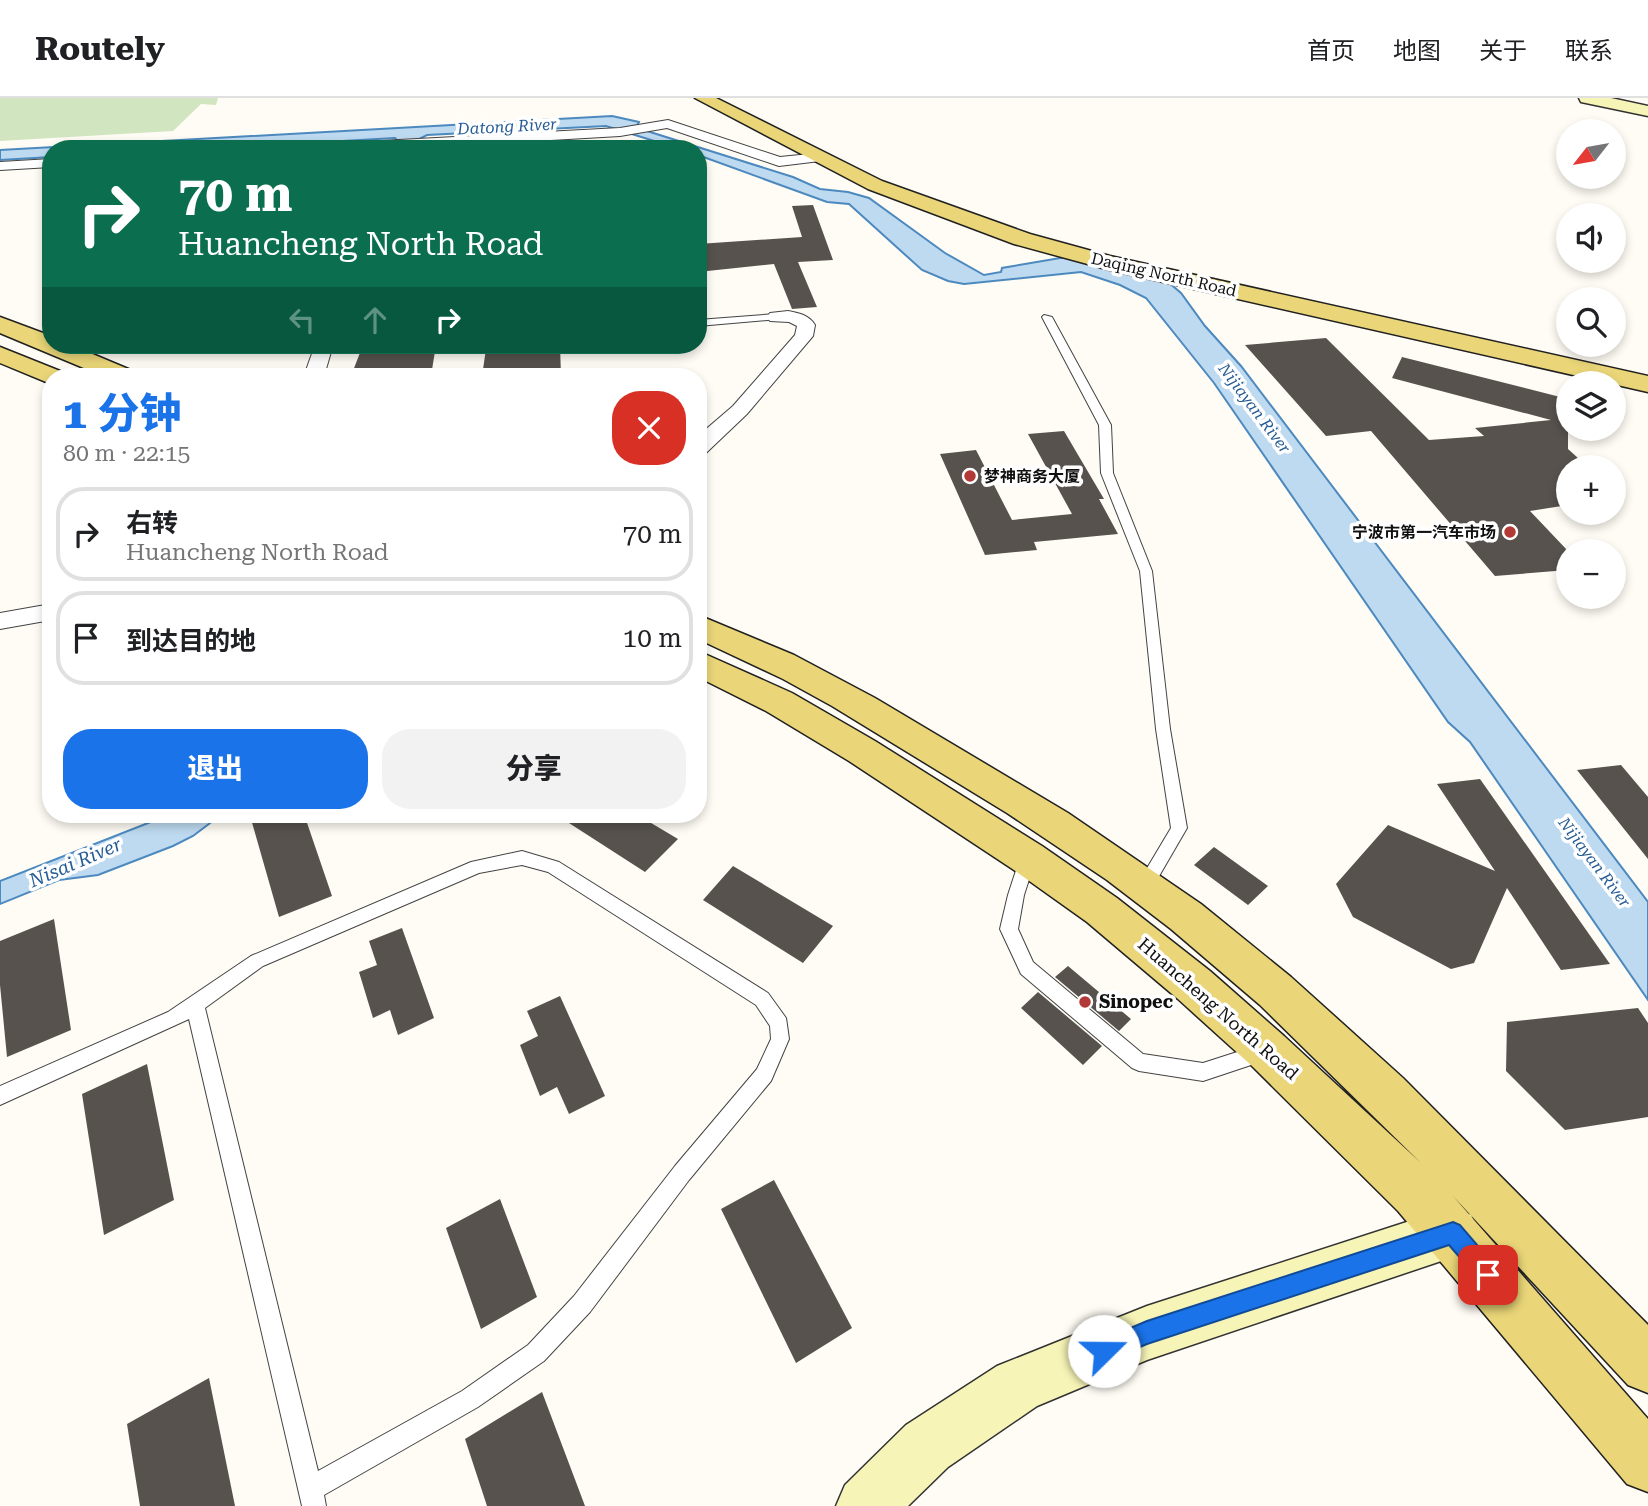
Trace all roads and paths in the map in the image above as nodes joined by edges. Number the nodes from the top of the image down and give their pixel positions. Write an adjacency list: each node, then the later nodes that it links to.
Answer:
1 (703, 98): 11 (main road, Daqing North Road)
2 (724, 98): 8 (main road, Daqing North Road)
3 (739, 98): 8 (main road, Daqing North Road)
4 (1587, 98): 7 (street)
5 (1621, 98): 6 (street)
6 (1648, 103)
7 (1648, 111)
8 (758, 115): 22 (main road, Daqing North Road)
9 (668, 124): 10 (street); 11 (street)
10 (452, 140)
11 (820, 157): 24 (main road, Daqing North Road)
12 (42, 164): 13 (street)
13 (0, 166)
14 (776, 317): 16 (lane); 25 (street)
15 (1047, 317): 31 (lane)
16 (707, 322)
17 (0, 324): 18 (main road)
18 (42, 342)
19 (0, 354): 23 (main road)
20 (72, 354): 21 (main road)
21 (105, 368)
22 (1648, 369)
23 (42, 372)
24 (1648, 384)
25 (707, 440)
26 (42, 614): 27 (street)
27 (0, 621)
28 (707, 630): 31 (main road)
29 (707, 667): 30 (main road, Huancheng North Road)
30 (1028, 858): 33 (main road, Huancheng North Road); 33 (lane)
31 (1145, 885): 36 (main road)
32 (195, 1006): 34 (lane); 38 (lane); 38 (lane)
33 (1268, 1051): 35 (main road, Huancheng North Road)
34 (0, 1096)
35 (1453, 1233): 37 (main road, Huancheng North Road); 39 (street)
36 (1648, 1365)
37 (1648, 1463)
38 (312, 1498)
39 (866, 1506)

